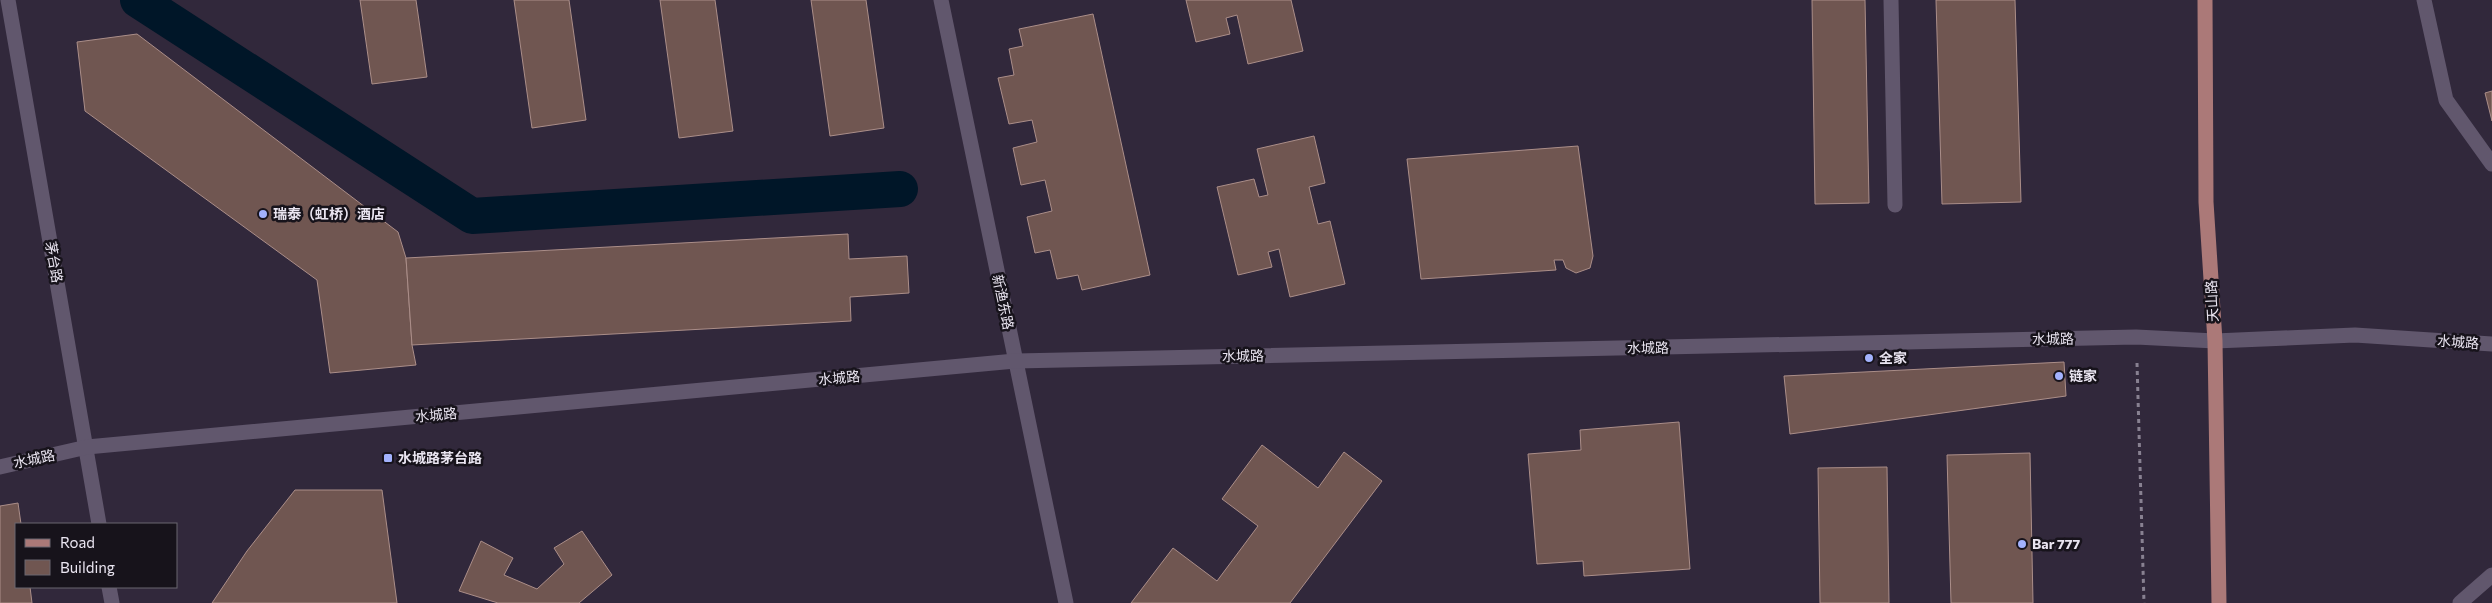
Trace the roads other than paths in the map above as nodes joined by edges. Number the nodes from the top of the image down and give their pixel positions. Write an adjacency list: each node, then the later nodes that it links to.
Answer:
1 (8, 0): 11 (street, 茅台路)
2 (940, 0): 10 (street, 新渔东路)
3 (1891, 0): 7 (street)
4 (2205, 0): 8 (main road, 天山路)
5 (2424, 0): 6 (street)
6 (2492, 164)
7 (1896, 205)
8 (2215, 341): 9 (street, 水城路); 10 (street, 水城路); 18 (main road, 天山路)
9 (2492, 344)
10 (1015, 361): 11 (street, 水城路); 17 (street, 新渔东路)
11 (87, 448): 12 (street, 水城路); 13 (street, 茅台路)
12 (0, 467)
13 (99, 523)
14 (2492, 575): 19 (street)
15 (109, 588): 16 (street)
16 (112, 603)
17 (1066, 603)
18 (2219, 603)
19 (2460, 603)

